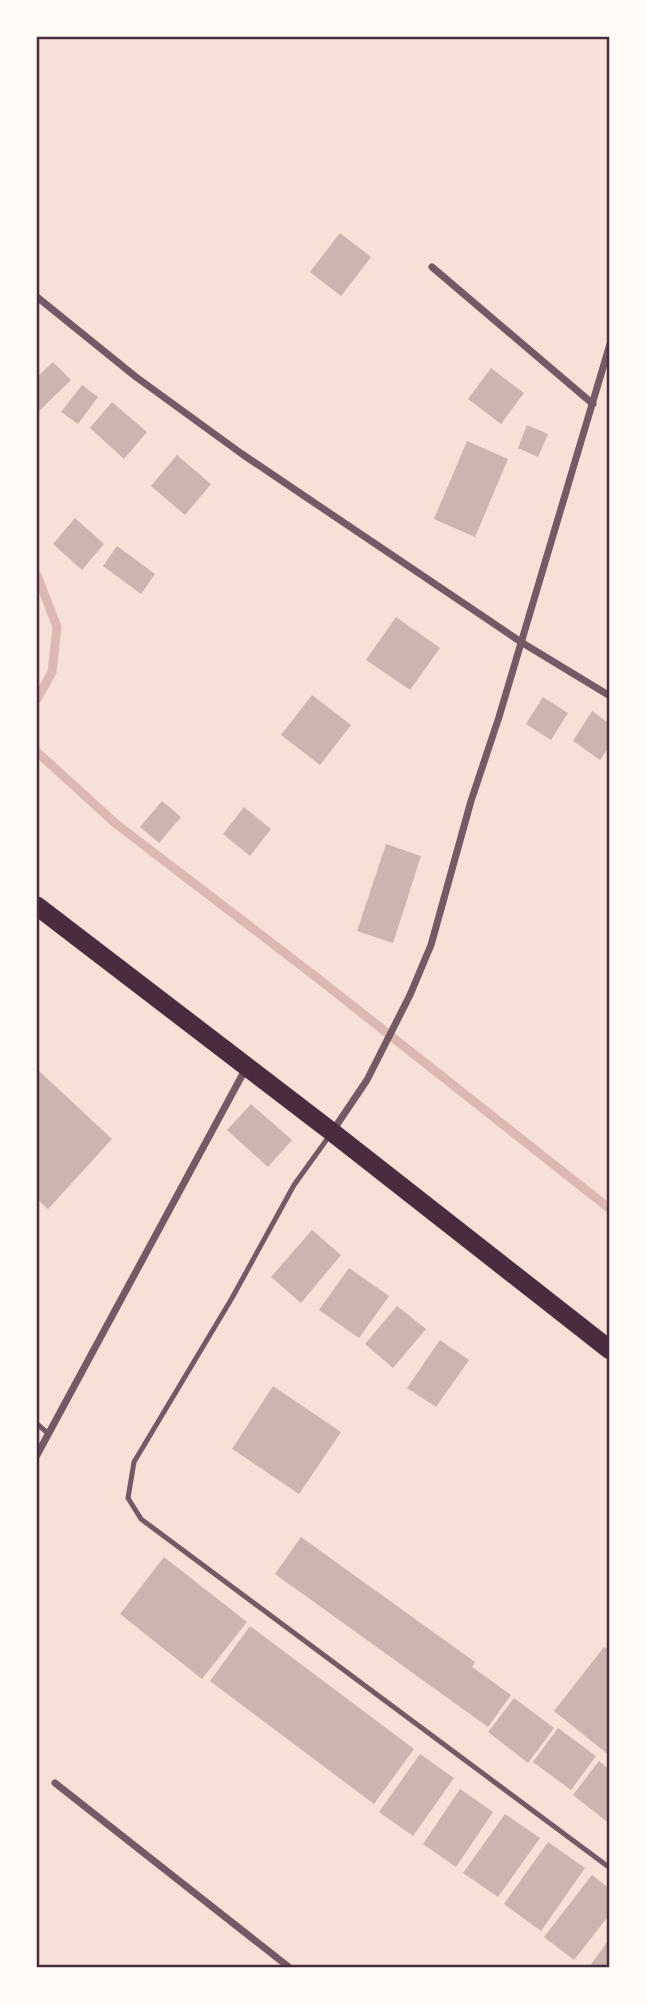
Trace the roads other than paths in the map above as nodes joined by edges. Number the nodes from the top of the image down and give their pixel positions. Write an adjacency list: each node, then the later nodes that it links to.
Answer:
1 (432, 267): 4 (street)
2 (37, 297): 5 (street)
3 (610, 344): 4 (street)
4 (593, 404): 5 (street)
5 (521, 642): 6 (street); 9 (street)
6 (610, 696)
7 (37, 905): 8 (highway)
8 (246, 1068): 9 (highway); 12 (street)
9 (332, 1132): 10 (highway); 15 (lane)
10 (610, 1350)
11 (37, 1424): 12 (lane)
12 (49, 1434): 13 (street)
13 (37, 1455)
14 (55, 1783): 16 (street)
15 (610, 1868)
16 (290, 1968)

